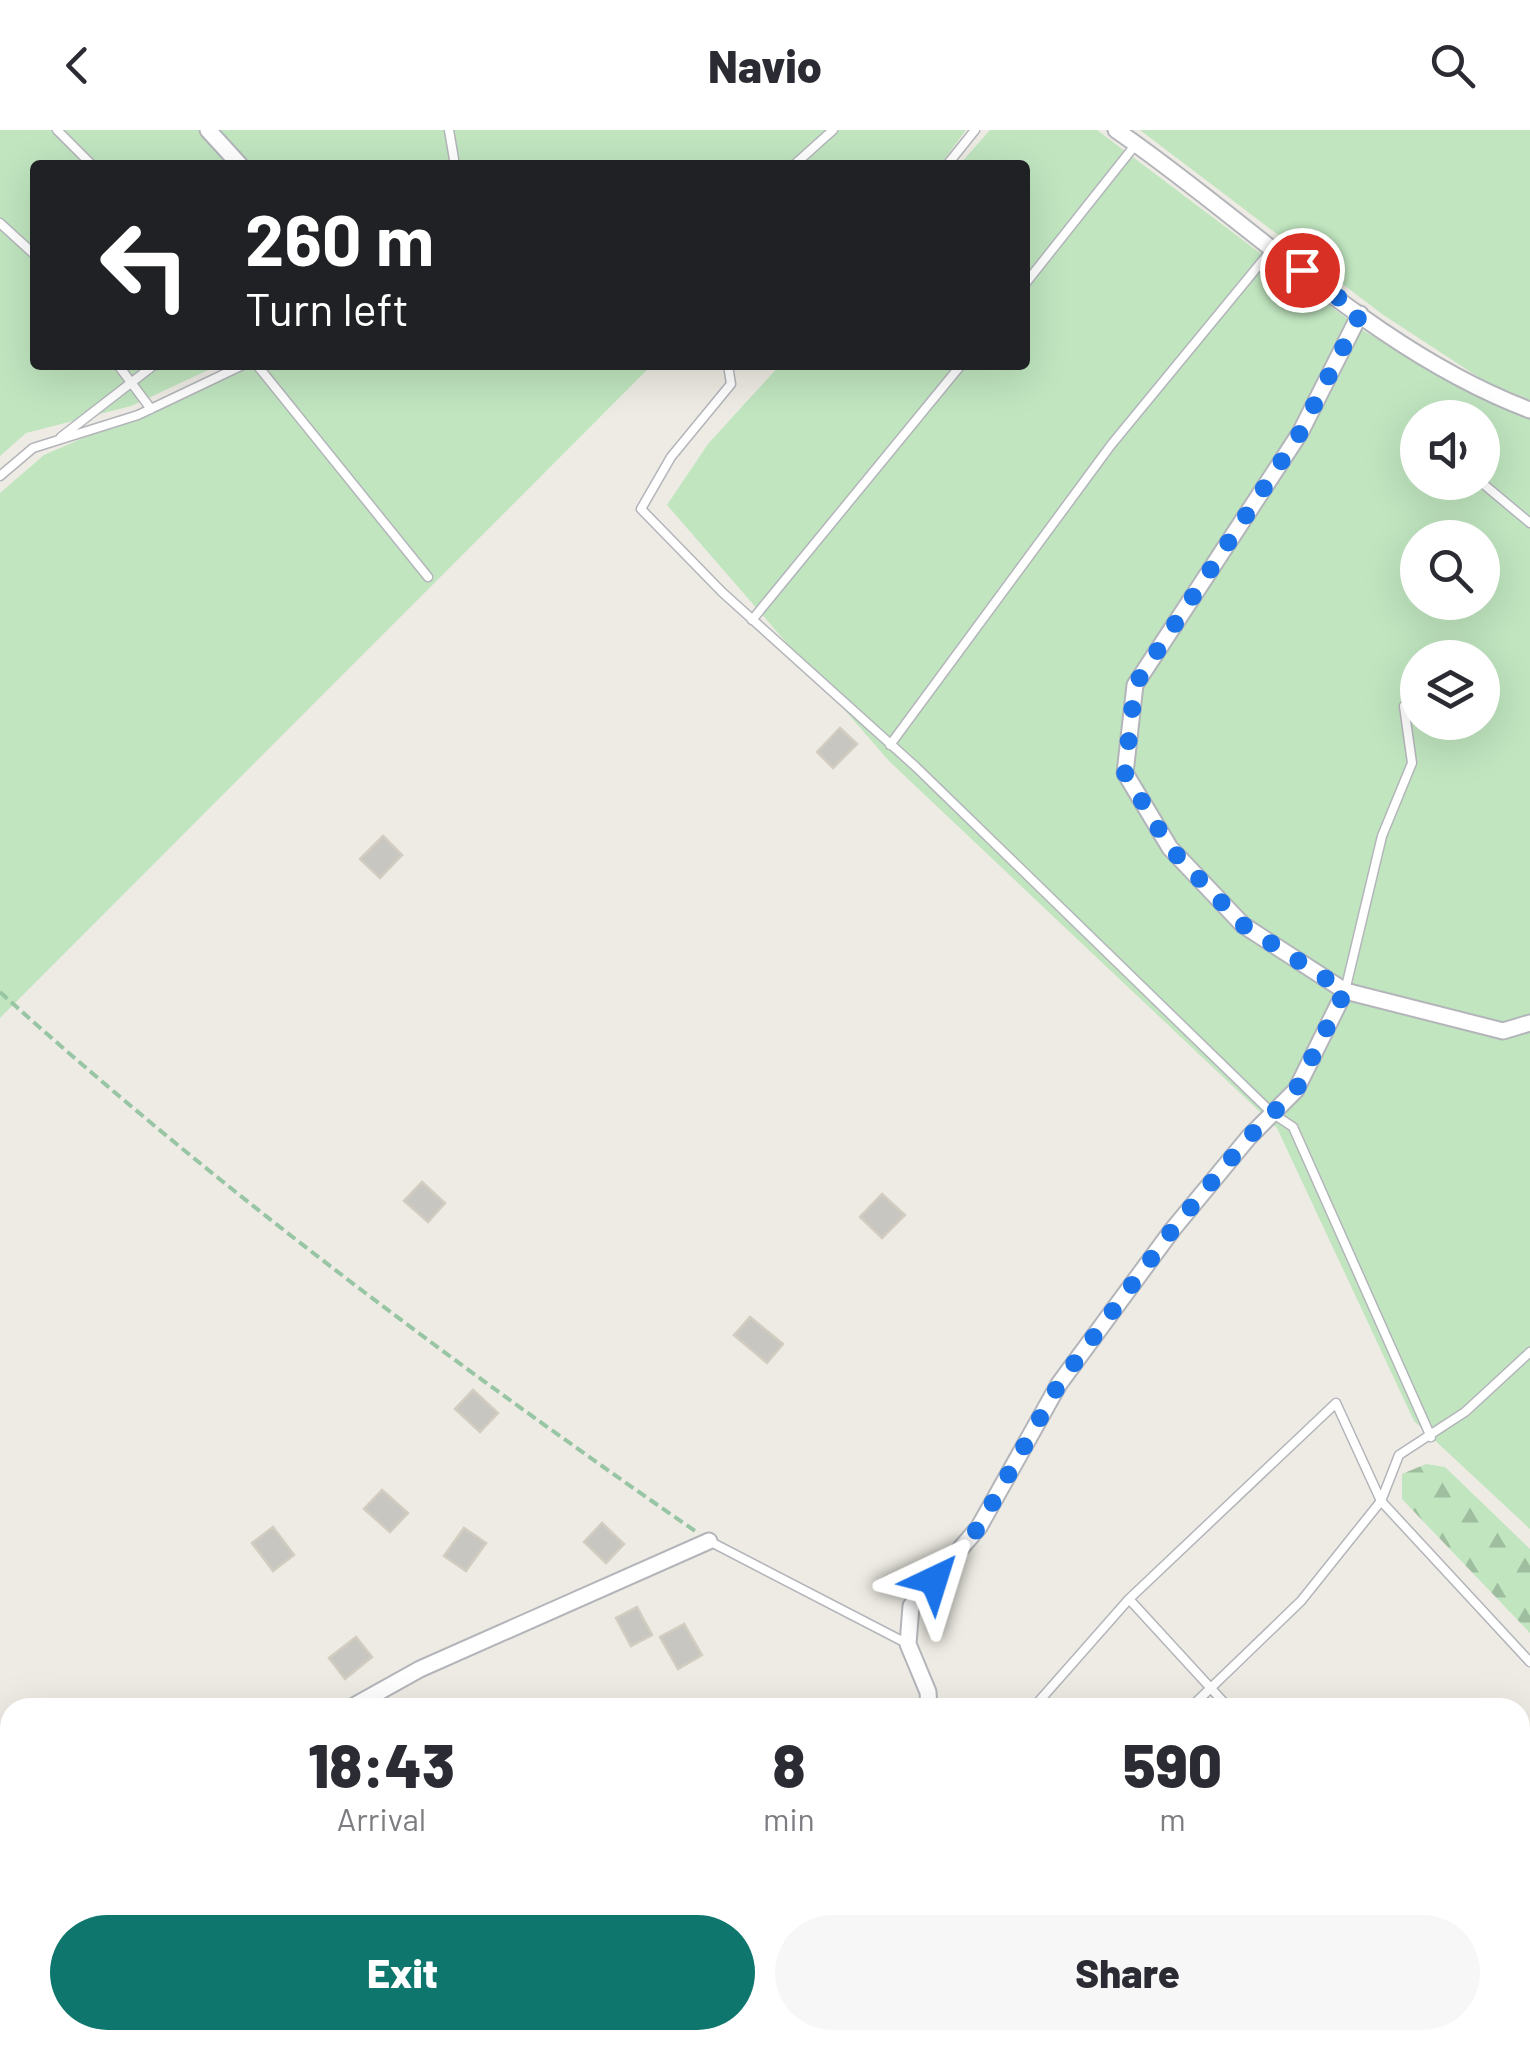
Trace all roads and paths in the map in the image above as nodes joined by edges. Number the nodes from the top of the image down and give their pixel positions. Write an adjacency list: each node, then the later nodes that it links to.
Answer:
1 (57, 130): 8 (lane)
2 (208, 130): 9 (street)
3 (448, 130): 10 (lane)
4 (833, 130): 11 (lane)
5 (975, 130): 12 (lane)
6 (1116, 130): 7 (street)
7 (1136, 144): 14 (street); 16 (lane)
8 (87, 160)
9 (235, 160)
10 (454, 160)
11 (800, 160)
12 (951, 160)
13 (0, 223): 15 (lane)
14 (1273, 248): 17 (street); 34 (lane)
15 (30, 250)
16 (1030, 278)
17 (1360, 314): 26 (street); 35 (street)
18 (122, 370): 24 (lane)
19 (147, 370): 24 (lane)
20 (232, 370): 25 (lane)
21 (261, 370): 31 (lane)
22 (729, 370): 32 (lane)
23 (957, 370): 32 (lane)
24 (131, 382): 25 (lane); 27 (lane)
25 (152, 409): 27 (lane)
26 (1530, 410)
27 (57, 440): 28 (lane)
28 (0, 476)
29 (1500, 498): 30 (lane)
30 (1530, 523)
31 (428, 578)
32 (752, 620): 34 (lane)
33 (1409, 740): 35 (lane)
34 (890, 745): 38 (lane)
35 (1345, 991): 37 (street); 38 (street)
36 (0, 992): 42 (path)
37 (1530, 1023)
38 (1272, 1113): 40 (lane); 44 (street)
39 (1530, 1352): 40 (lane)
40 (1431, 1437): 41 (lane)
41 (1381, 1501): 43 (lane); 45 (lane); 46 (lane)
42 (709, 1541): 44 (lane); 47 (street)
43 (1129, 1599): 46 (lane); 49 (lane)
44 (908, 1644): 48 (street)
45 (1530, 1662)
46 (1210, 1687): 50 (lane); 51 (lane)
47 (368, 1698)
48 (928, 1698)
49 (1041, 1698)
50 (1200, 1698)
51 (1220, 1698)

